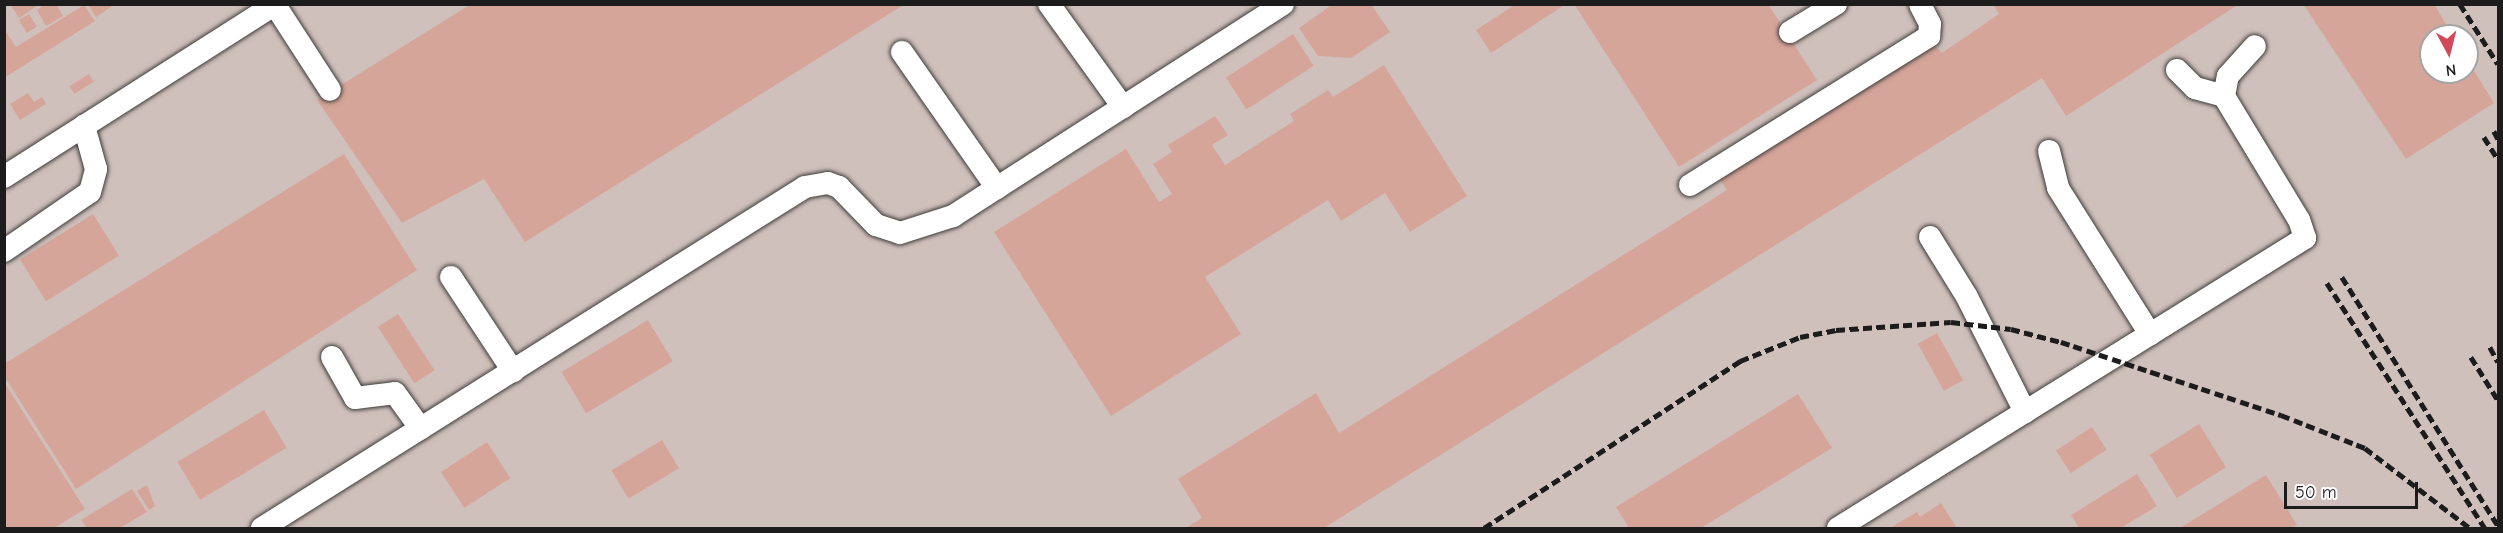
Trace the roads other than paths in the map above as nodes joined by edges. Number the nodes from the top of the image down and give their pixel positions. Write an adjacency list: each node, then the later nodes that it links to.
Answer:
1 (1049, 4): 12 (lane)
2 (1283, 4): 12 (lane)
3 (1836, 4): 6 (lane)
4 (1920, 4): 16 (lane)
5 (276, 5): 10 (lane); 13 (lane)
6 (1790, 32)
7 (2255, 46): 11 (lane)
8 (902, 52): 17 (lane)
9 (2177, 70): 11 (lane)
10 (330, 90)
11 (2224, 96): 21 (lane)
12 (1123, 107): 17 (lane)
13 (84, 126): 15 (lane); 19 (lane)
14 (2049, 151): 21 (lane)
15 (4, 177)
16 (1690, 185)
17 (997, 188): 23 (lane)
18 (1930, 237): 24 (lane)
19 (4, 251)
20 (451, 277): 23 (lane)
21 (2150, 334): 24 (lane)
22 (332, 357): 25 (lane)
23 (513, 370): 25 (lane)
24 (2025, 412): 27 (lane)
25 (420, 429): 26 (lane)
26 (262, 528)
27 (1838, 528)

